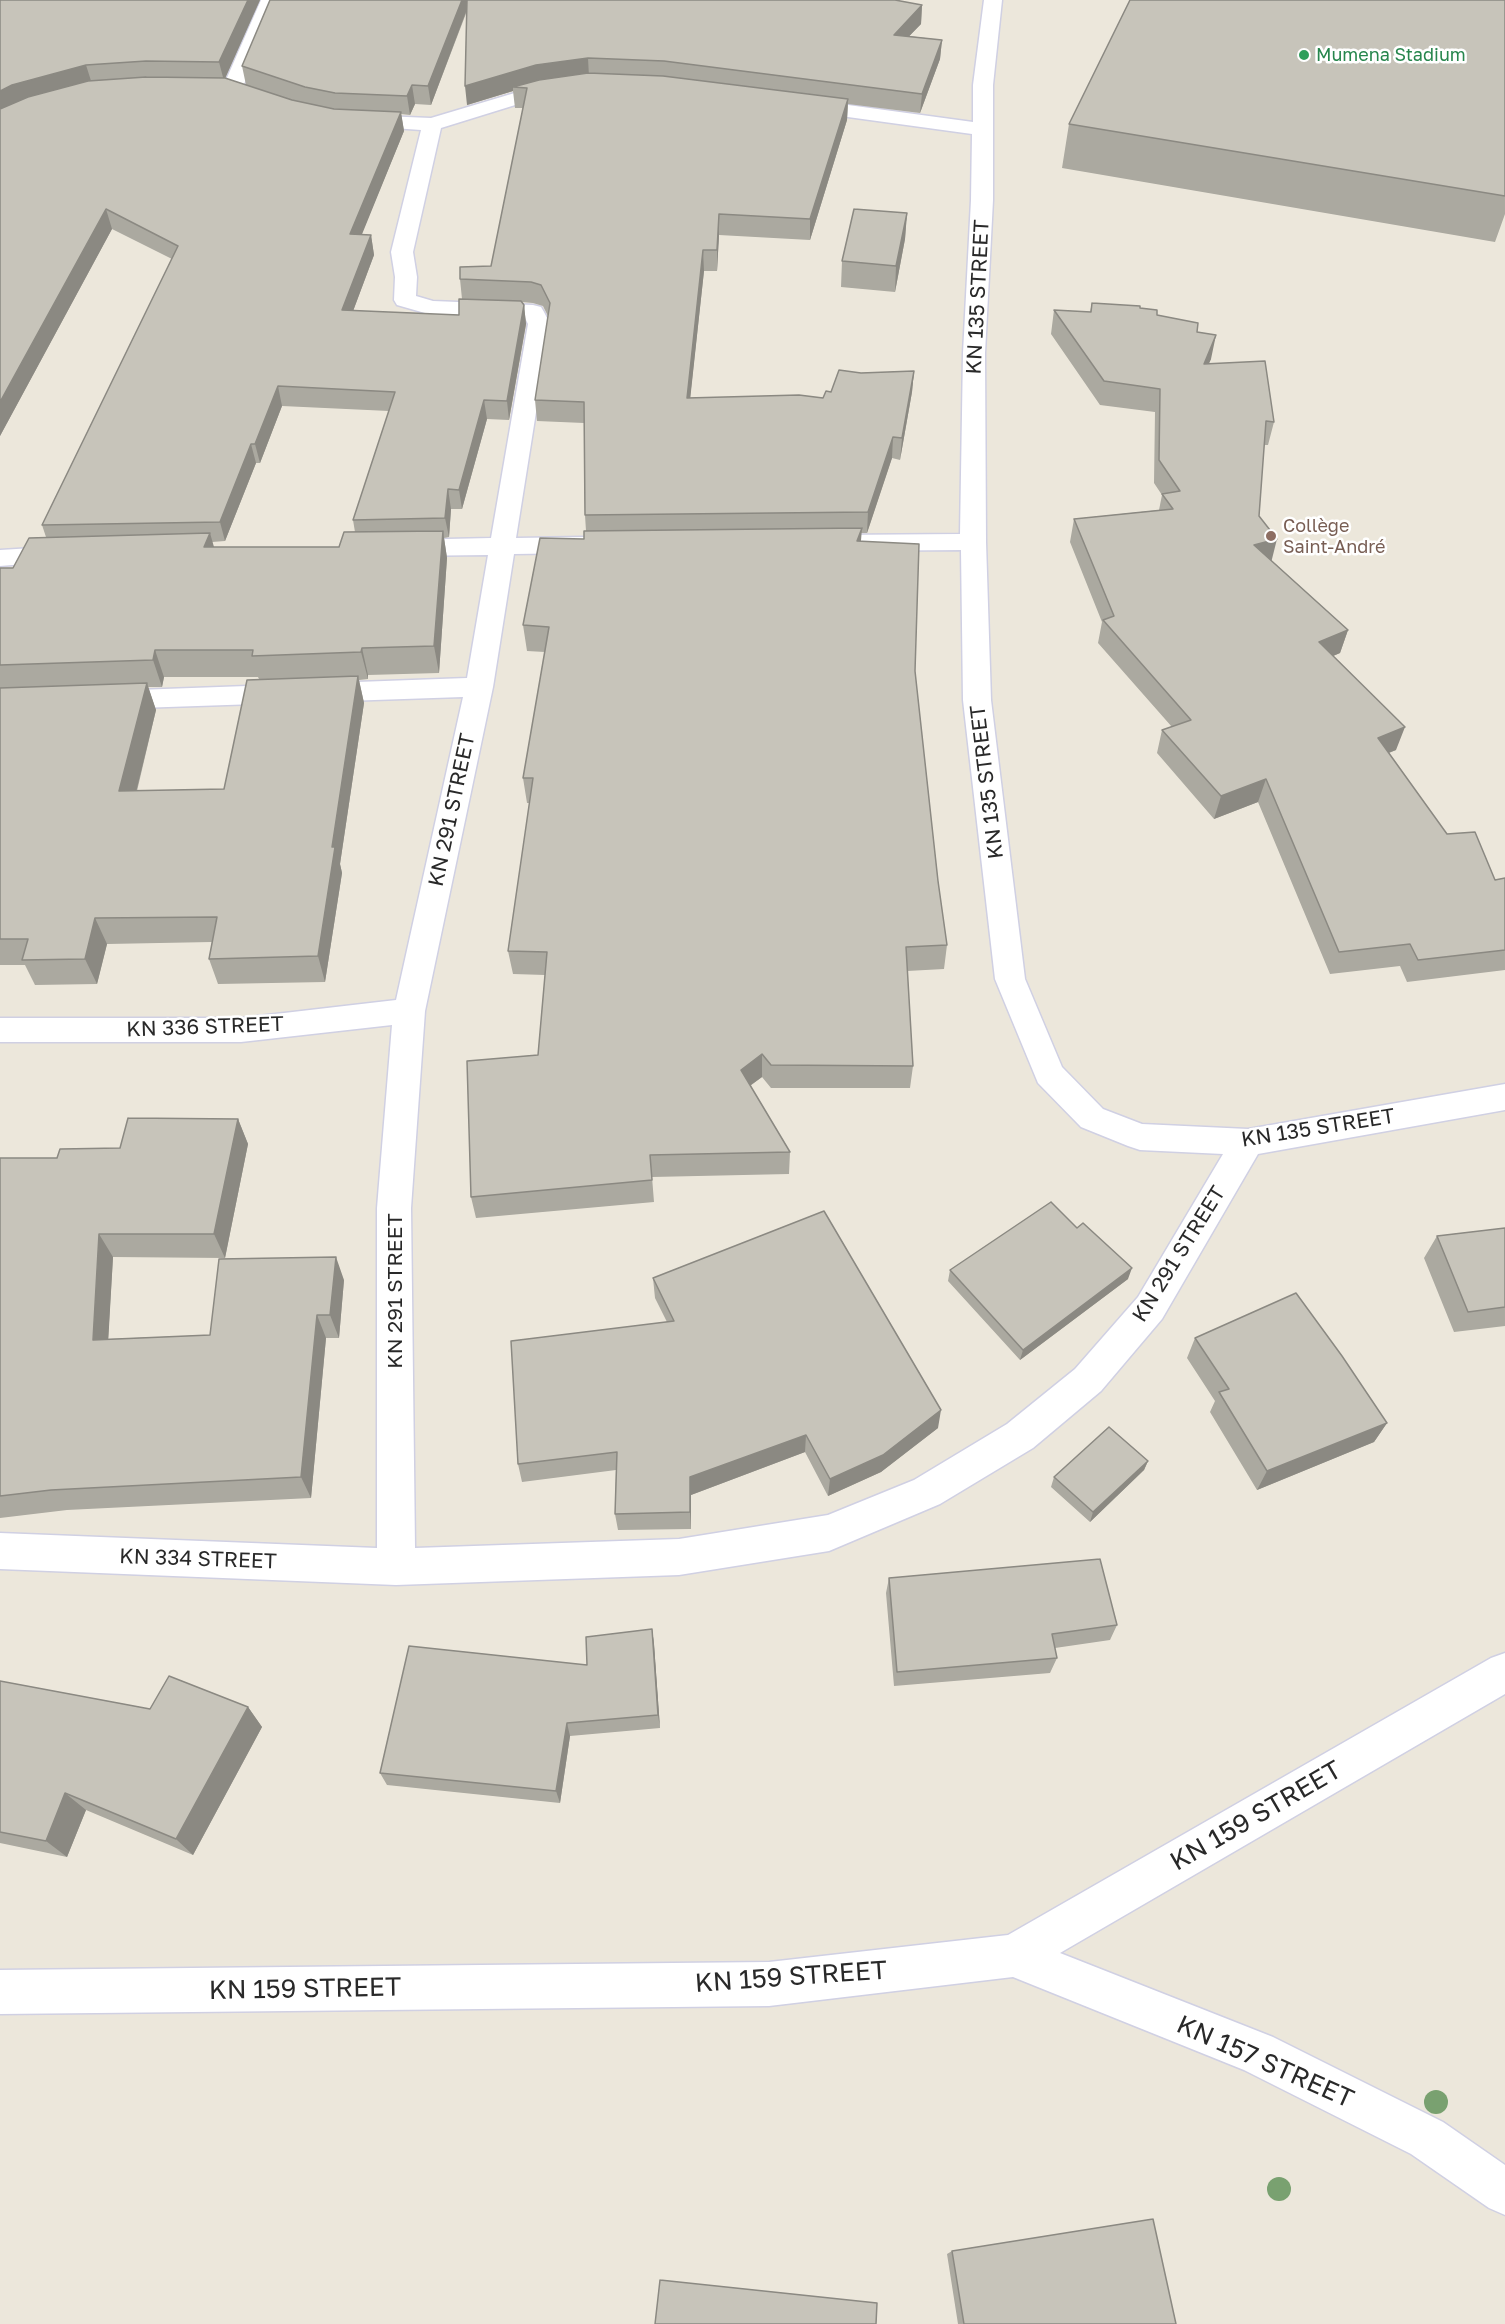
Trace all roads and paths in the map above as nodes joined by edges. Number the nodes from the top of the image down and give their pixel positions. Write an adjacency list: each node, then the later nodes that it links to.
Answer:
1 (270, 0): 5 (street)
2 (993, 0): 10 (street, KN 135 STREET)
3 (579, 87): 9 (street)
4 (209, 89): 5 (street)
5 (232, 89): 6 (street)
6 (252, 96)
7 (783, 102): 10 (street)
8 (338, 120): 9 (street)
9 (432, 124): 14 (street, KN 291 STREET)
10 (981, 129): 11 (street, KN 135 STREET)
11 (973, 542): 12 (street); 23 (street, KN 135 STREET)
12 (809, 543)
13 (609, 545): 14 (street)
14 (504, 546): 15 (street); 18 (street, KN 291 STREET)
15 (374, 548)
16 (91, 553): 17 (street)
17 (0, 558)
18 (479, 687): 19 (street); 20 (street, KN 291 STREET)
19 (84, 701)
20 (409, 1011): 21 (street, KN 336 STREET); 25 (street, KN 291 STREET)
21 (0, 1030)
22 (1505, 1097): 23 (street, KN 135 STREET)
23 (1248, 1142): 25 (street, KN 291 STREET)
24 (0, 1551): 25 (street, KN 334 STREET)
25 (396, 1567)
26 (1505, 1672): 27 (street, KN 159 STREET)
27 (1013, 1956): 28 (street, KN 159 STREET); 29 (street, KN 157 STREET)
28 (0, 1992)
29 (1505, 2192)

